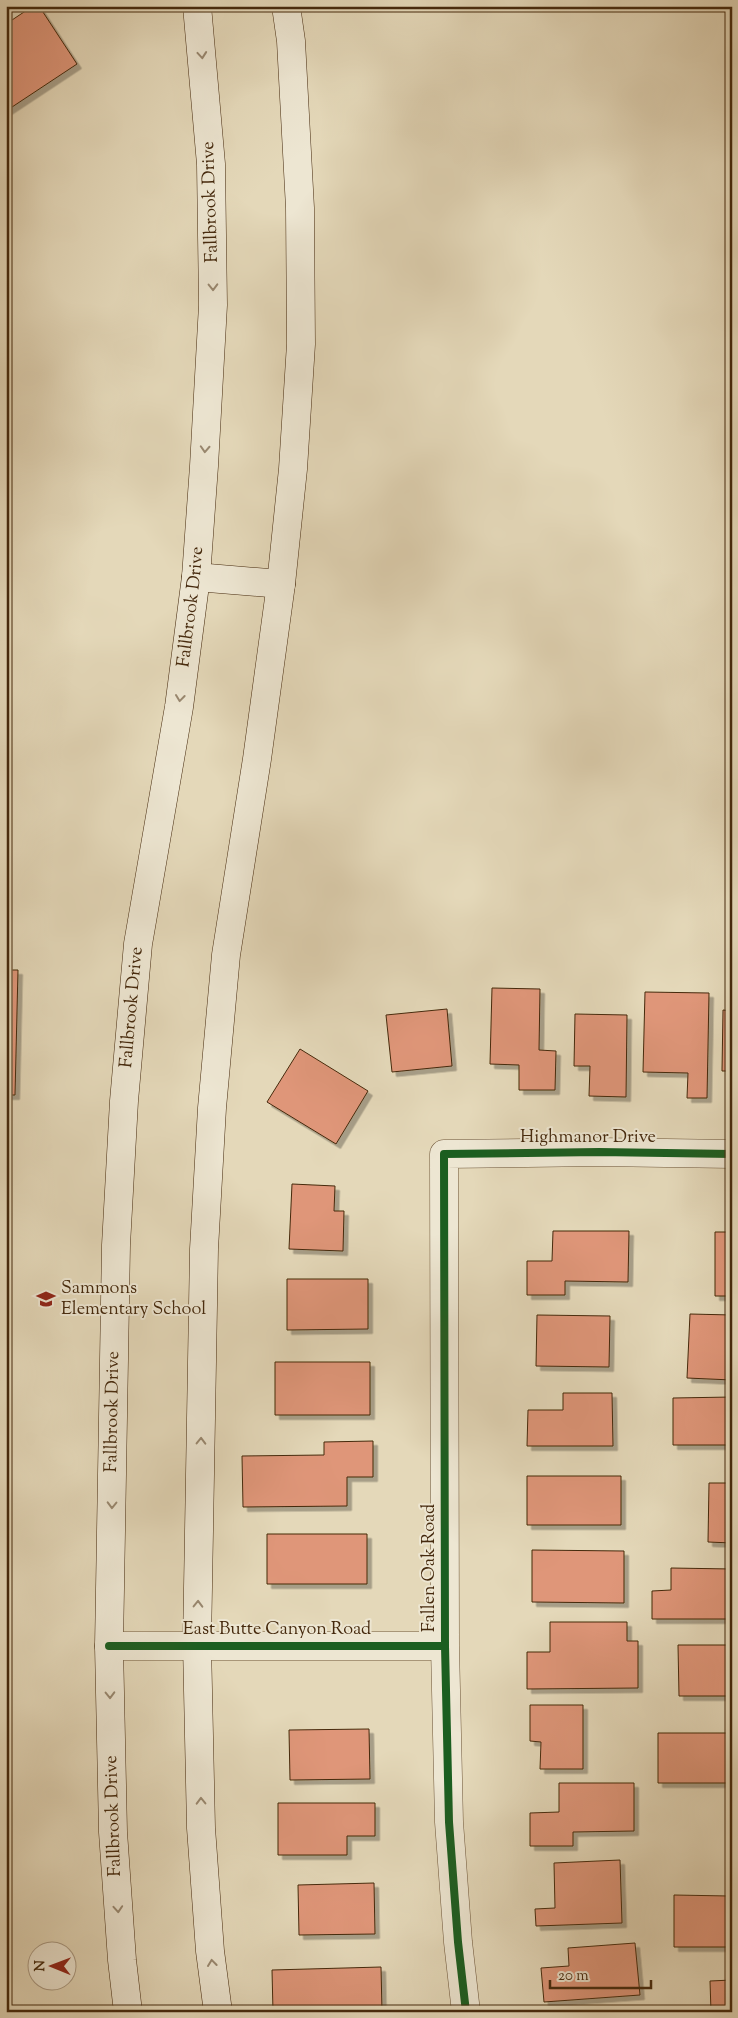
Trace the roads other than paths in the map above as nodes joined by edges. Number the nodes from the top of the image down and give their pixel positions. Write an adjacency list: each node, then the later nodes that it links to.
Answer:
1 (198, 6): 3 (main road, Fallbrook Drive, one-way to 3)
2 (286, 6): 4 (main road)
3 (196, 577): 4 (main road); 8 (main road, Fallbrook Drive, one-way to 8)
4 (281, 584): 7 (main road, one-way to 4)
5 (444, 1154): 6 (main road, Highmanor Drive); 9 (main road, Fallen Oak Road)
6 (732, 1154)
7 (197, 1644): 8 (main road, East Butte Canyon Road); 9 (main road, East Butte Canyon Road); 11 (main road, one-way to 7)
8 (110, 1646): 10 (main road, Fallbrook Drive, one-way to 10)
9 (445, 1646): 12 (main road, Fallen Oak Road)
10 (128, 2012)
11 (218, 2012)
12 (466, 2012)

